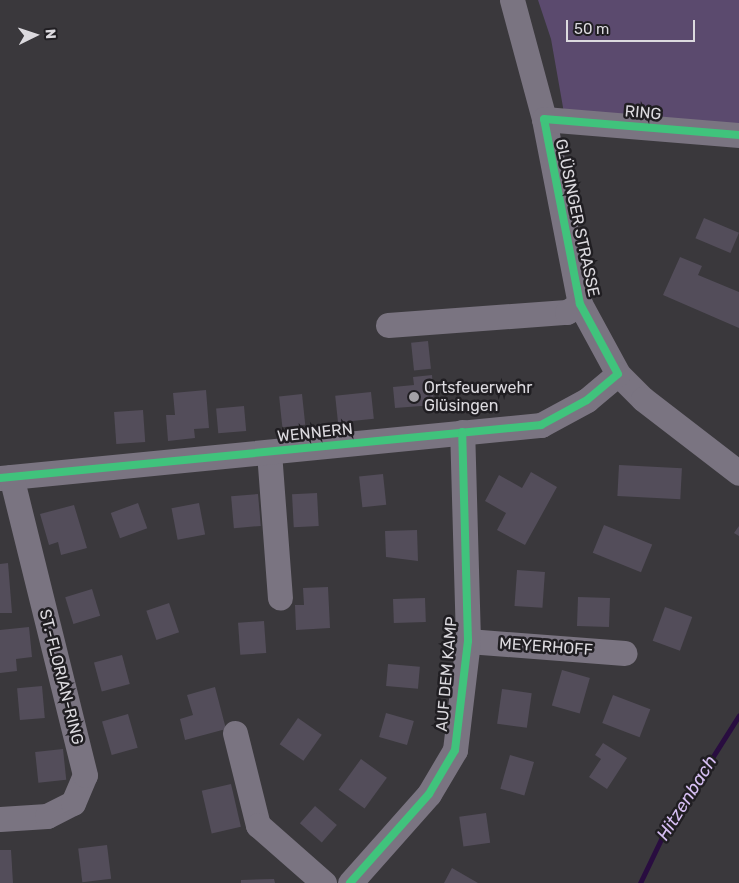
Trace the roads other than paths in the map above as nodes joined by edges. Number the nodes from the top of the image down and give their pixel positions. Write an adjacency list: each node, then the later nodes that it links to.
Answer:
1 (512, 0): 2 (street, GLÜSINGER STRASSE)
2 (544, 119): 3 (street, RING); 4 (street, GLÜSINGER STRASSE)
3 (739, 135)
4 (580, 304): 5 (street); 6 (street, GLÜSINGER STRASSE)
5 (388, 325)
6 (618, 374): 7 (street, WENNERN); 9 (street, GLÜSINGER STRASSE)
7 (462, 432): 8 (street, WENNERN); 12 (street, AUF DEM KAMP)
8 (269, 452): 10 (street, WENNERN); 11 (street)
9 (739, 473)
10 (5, 477): 15 (street, ST.-FLORIAN-RING)
11 (280, 598)
12 (468, 641): 13 (street, MEYERHOFF); 17 (street, AUF DEM KAMP)
13 (625, 653)
14 (235, 733): 16 (street)
15 (0, 819)
16 (324, 883)
17 (350, 883)

